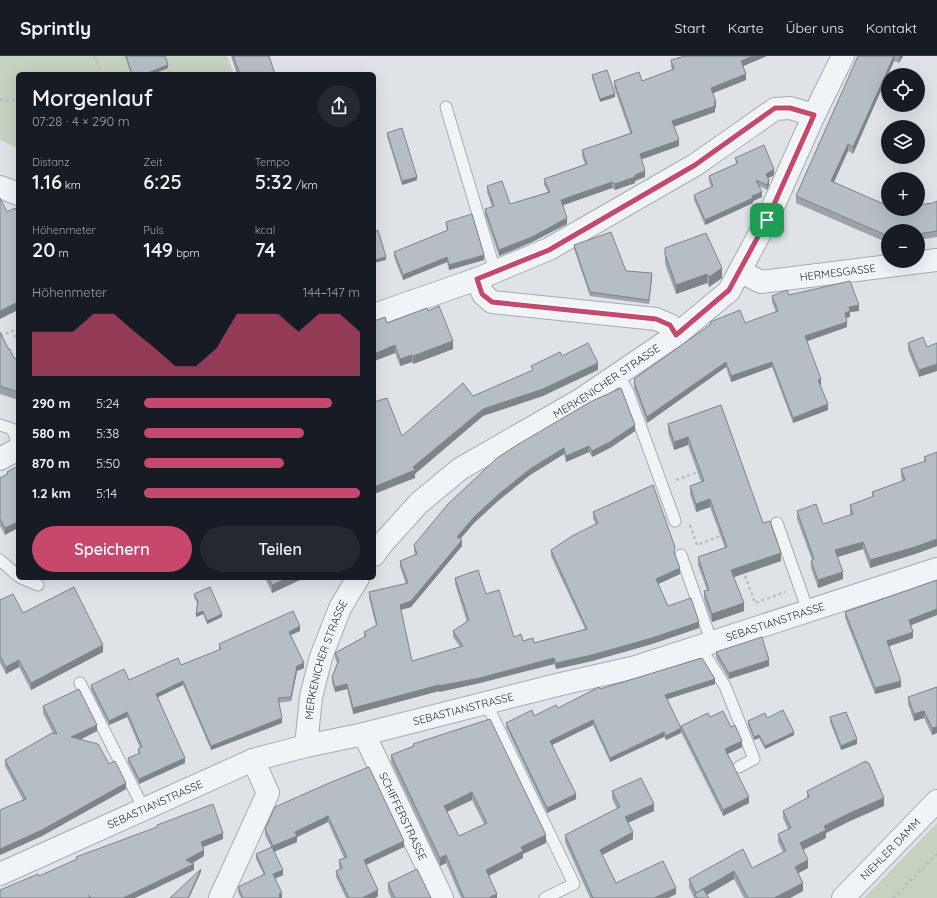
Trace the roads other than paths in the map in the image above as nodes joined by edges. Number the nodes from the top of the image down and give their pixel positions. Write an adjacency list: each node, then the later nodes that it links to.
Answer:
1 (843, 56): 3 (street, MERKENICHER STRASSE)
2 (446, 107): 8 (lane)
3 (814, 115): 7 (street, MERKENICHER STRASSE); 8 (street)
4 (0, 186): 5 (street)
5 (16, 193)
6 (937, 260): 7 (street, HERMESGASSE)
7 (740, 271): 10 (street, MERKENICHER STRASSE)
8 (486, 275): 9 (street); 10 (street)
9 (376, 314)
10 (676, 335): 11 (street, MERKENICHER STRASSE)
11 (618, 374): 16 (lane); 18 (street, MERKENICHER STRASSE)
12 (0, 425): 13 (lane)
13 (16, 438)
14 (16, 450): 15 (street)
15 (0, 459)
16 (675, 521)
17 (777, 523): 26 (lane)
18 (376, 552)
19 (681, 555): 27 (lane)
20 (0, 560): 22 (lane)
21 (937, 569): 26 (street, SEBASTIANSTRASSE)
22 (16, 574)
23 (25, 580): 25 (lane)
24 (357, 580): 31 (street, MERKENICHER STRASSE)
25 (38, 585)
26 (808, 611): 27 (street, SEBASTIANSTRASSE)
27 (706, 645): 29 (street, SEBASTIANSTRASSE); 33 (lane)
28 (80, 683): 35 (lane)
29 (486, 703): 30 (street, SEBASTIANSTRASSE); 39 (lane)
30 (364, 734): 31 (street, SEBASTIANSTRASSE); 38 (street, SCHIFFERSTRASSE)
31 (306, 746): 32 (street, SEBASTIANSTRASSE)
32 (253, 760): 35 (street, SEBASTIANSTRASSE); 37 (street)
33 (739, 766)
34 (937, 801): 40 (street, NIEHLER DAMM)
35 (144, 809): 36 (street, SEBASTIANSTRASSE)
36 (0, 874)
37 (220, 898)
38 (442, 898)
39 (546, 898)
40 (843, 898)

